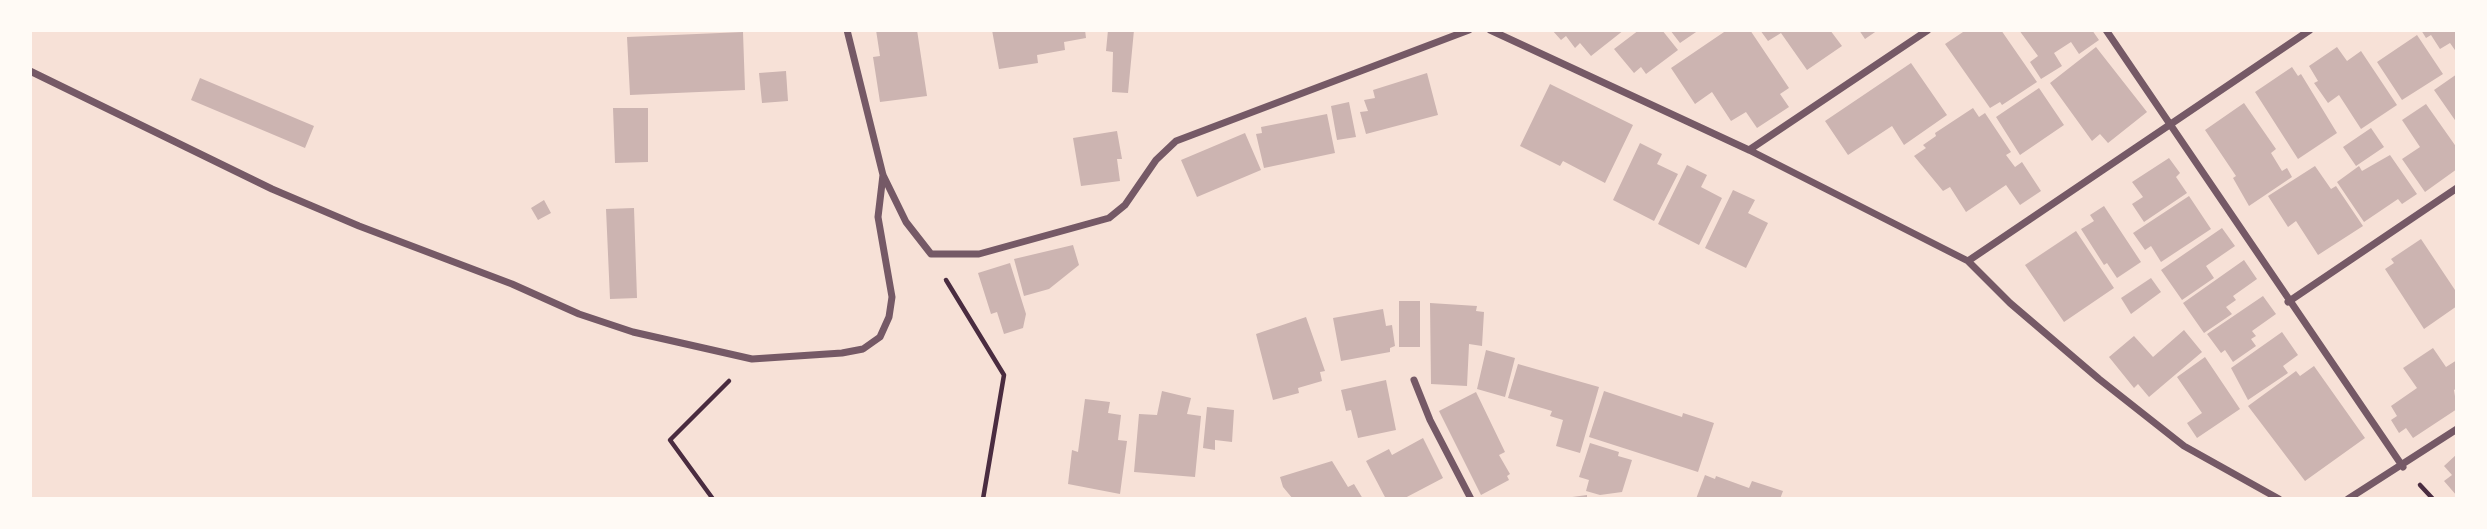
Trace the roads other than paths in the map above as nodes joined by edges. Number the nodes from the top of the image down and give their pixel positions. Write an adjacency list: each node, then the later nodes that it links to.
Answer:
1 (847, 30): 10 (street)
2 (1469, 30): 10 (street)
3 (1490, 30): 9 (street)
4 (1928, 30): 9 (street)
5 (2106, 30): 8 (street)
6 (2310, 30): 8 (street)
7 (30, 71): 10 (street)
8 (2171, 124): 12 (street); 13 (street)
9 (1749, 150): 12 (street)
10 (883, 175)
11 (2457, 188): 13 (street)
12 (1968, 261): 18 (street)
13 (2288, 302): 16 (street)
14 (1414, 380): 17 (street)
15 (2457, 429): 16 (street)
16 (2403, 467): 19 (street)
17 (1471, 499)
18 (2279, 499)
19 (2348, 499)

